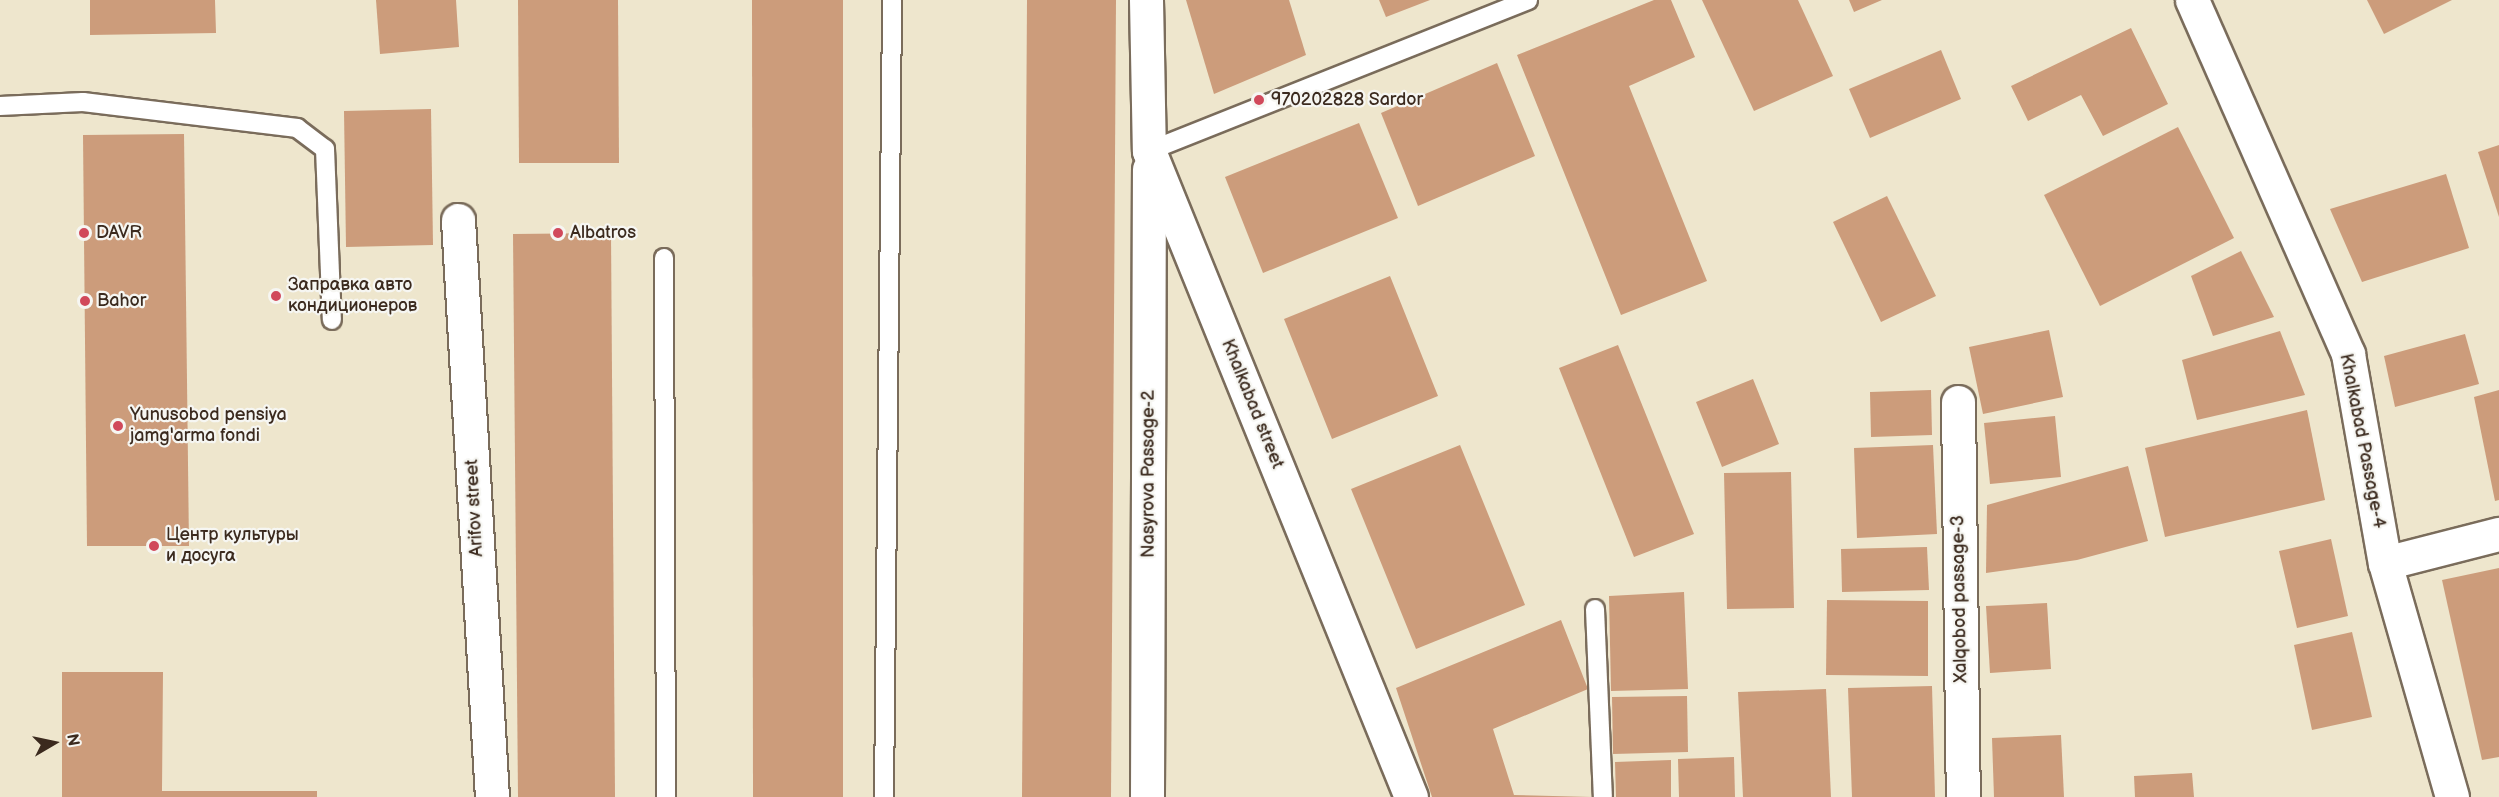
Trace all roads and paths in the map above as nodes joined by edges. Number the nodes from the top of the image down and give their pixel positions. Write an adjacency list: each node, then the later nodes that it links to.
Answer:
1 (892, 0): 16 (lane)
2 (1146, 0): 6 (street, Khalkabad street)
3 (1528, 0): 6 (lane)
4 (2192, 0): 12 (street, Khalkabad Passage-4)
5 (0, 106): 9 (lane)
6 (1149, 151): 17 (street, Nasyrova Passage-2); 18 (street, Khalkabad street)
7 (458, 220): 14 (street, Arifov street)
8 (664, 258): 15 (lane)
9 (332, 320)
10 (1958, 402): 20 (street, Xalqobod passage-3)
11 (2499, 534): 12 (street)
12 (2385, 563): 21 (street, Khalkabad Passage-4)
13 (1595, 609): 19 (lane)
14 (492, 797)
15 (666, 797)
16 (884, 797)
17 (1147, 797)
18 (1411, 797)
19 (1604, 797)
20 (1963, 797)
21 (2452, 797)

